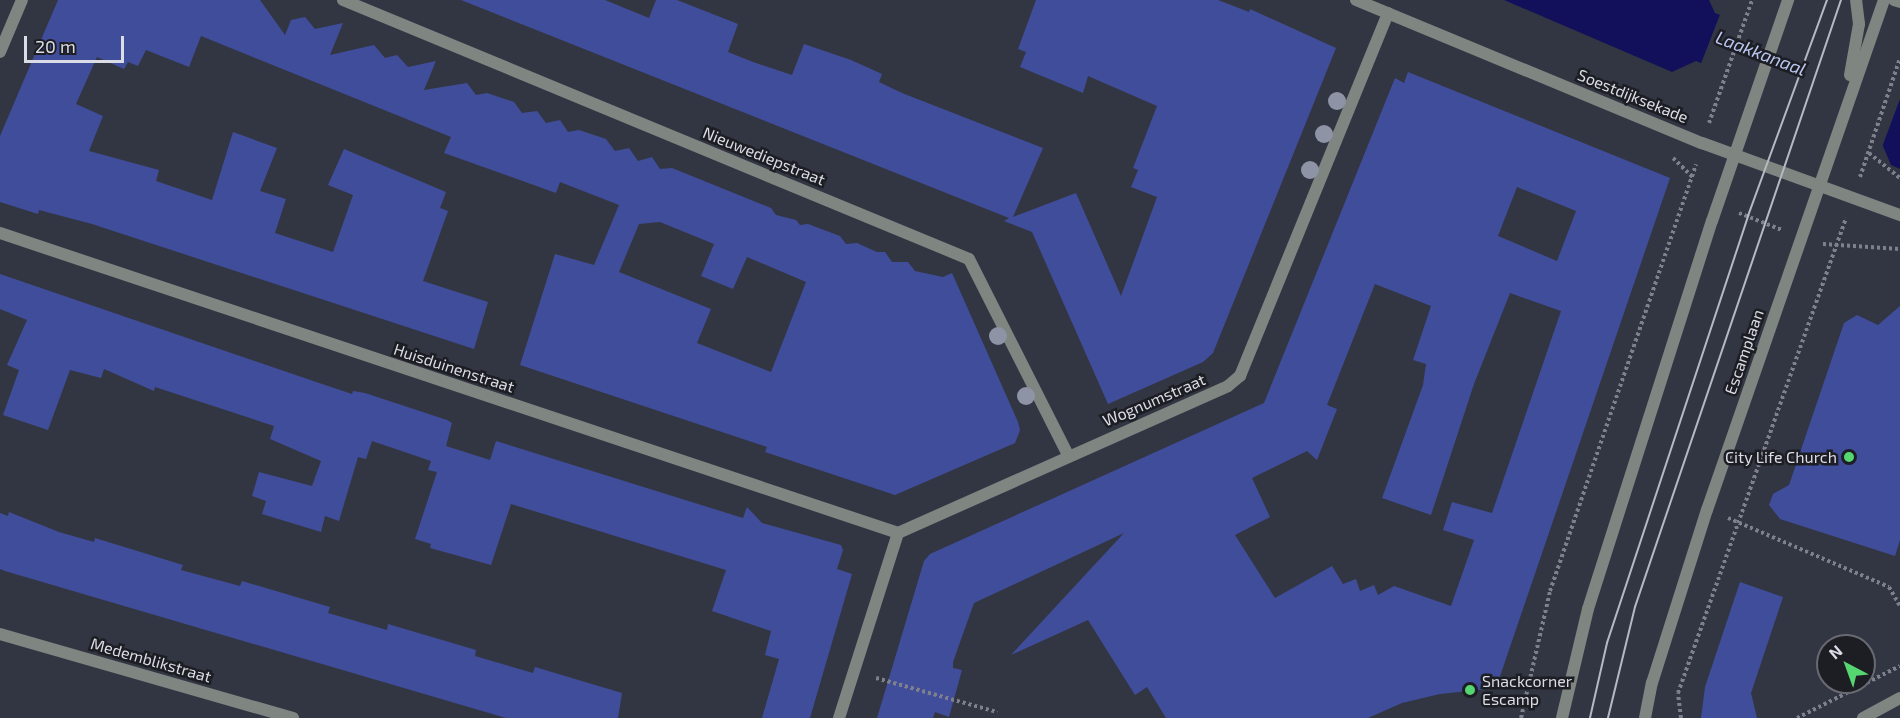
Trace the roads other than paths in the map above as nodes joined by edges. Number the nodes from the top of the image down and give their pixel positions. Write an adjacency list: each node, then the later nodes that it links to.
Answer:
1 (22, 0): 10 (street)
2 (343, 0): 16 (street, Nieuwediepstraat)
3 (1356, 0): 9 (street, Soestdijksekade)
4 (1788, 0): 12 (street)
5 (1856, 0): 11 (street)
6 (1884, 0): 11 (street, Escamplaan)
7 (1894, 0): 8 (street)
8 (1900, 2)
9 (1388, 13): 12 (street, Soestdijksekade); 16 (street, Wognumstraat)
10 (0, 51)
11 (1858, 58): 13 (street, Escamplaan)
12 (1736, 155): 13 (street, Soestdijksekade); 22 (street)
13 (1819, 184): 14 (street, Soestdijksekade); 23 (street, Escamplaan)
14 (1900, 215)
15 (0, 233): 17 (street, Huisduinenstraat)
16 (1068, 455): 17 (street, Wognumstraat)
17 (898, 533): 21 (street)
18 (0, 634): 20 (street, Medemblikstraat)
19 (1900, 698): 24 (street)
20 (293, 718)
21 (839, 718)
22 (1562, 718)
23 (1645, 718)
24 (1863, 718)

